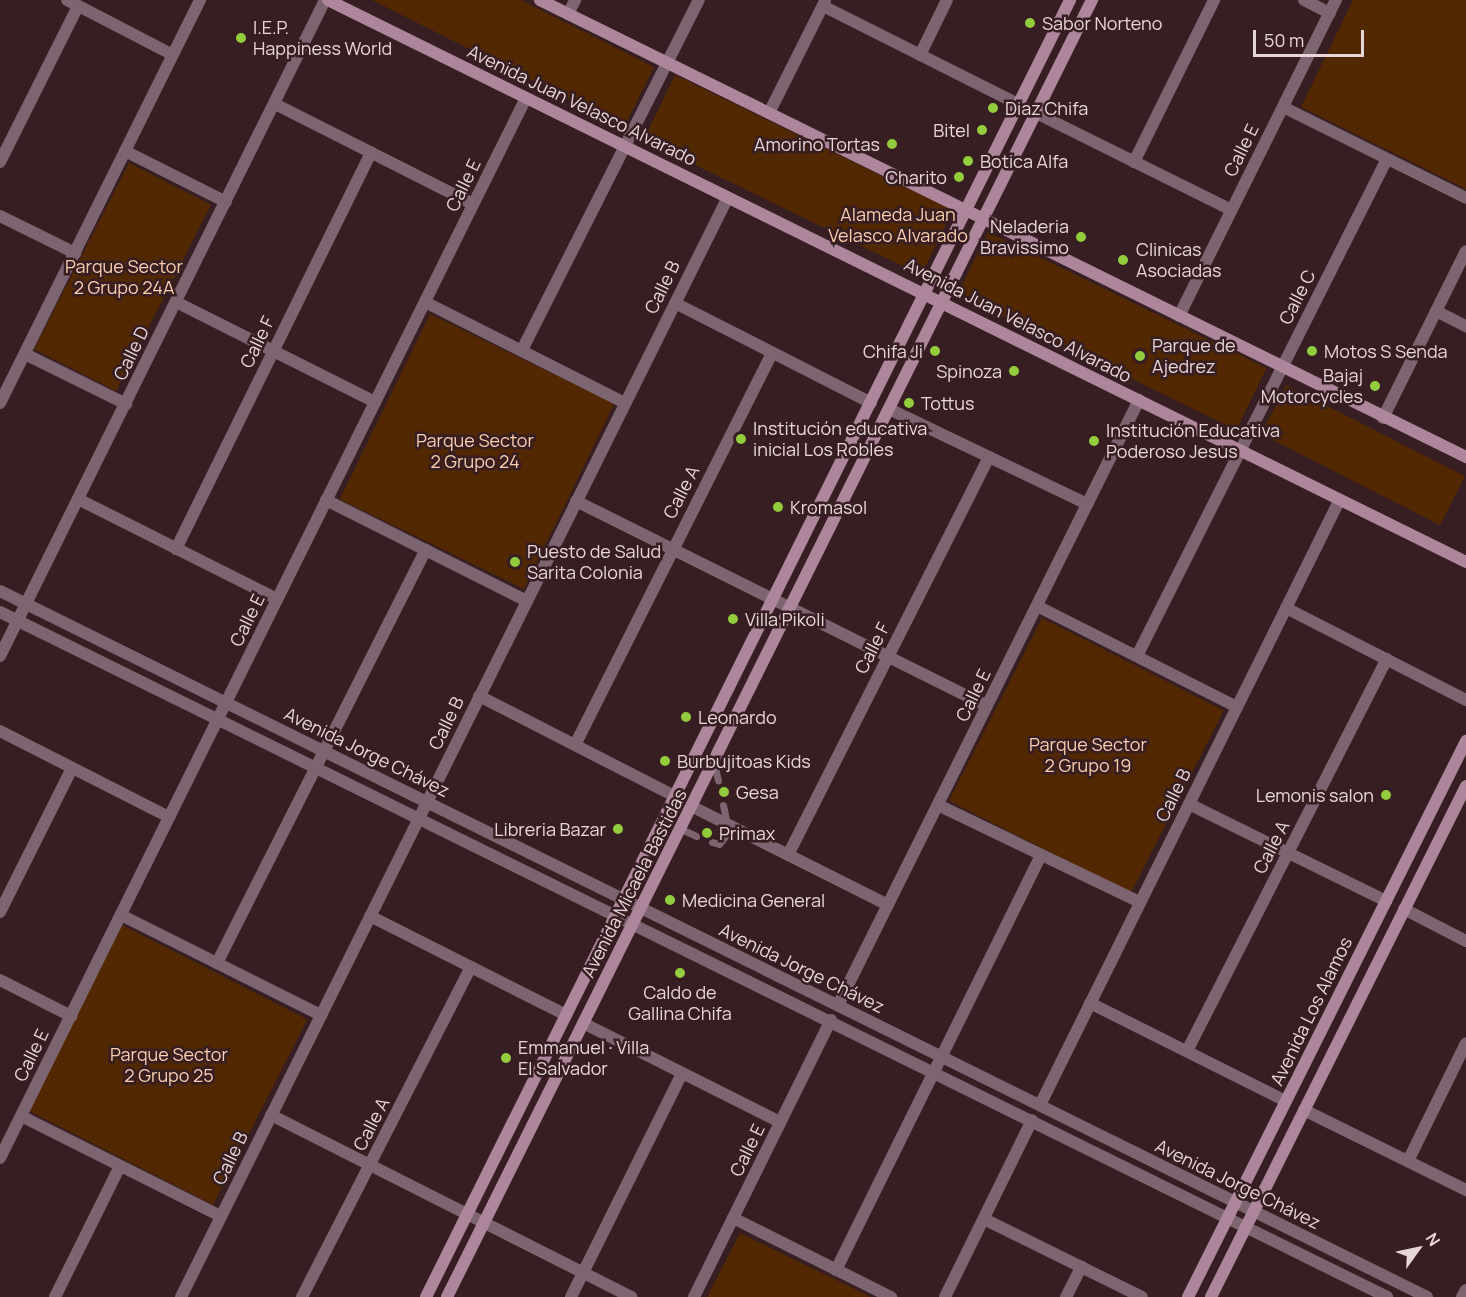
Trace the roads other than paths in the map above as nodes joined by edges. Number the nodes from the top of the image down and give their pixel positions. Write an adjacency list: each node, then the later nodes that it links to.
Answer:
1 (200, 0): 16 (street)
2 (326, 0): 19 (street, Avenida Juan Velasco Alvarado); 20 (street, Calle D)
3 (540, 0): 15 (street)
4 (575, 0): 15 (street)
5 (699, 0): 18 (street)
6 (947, 0): 17 (street)
7 (1070, 0): 21 (street, Avenida Micaela Bastidas)
8 (1092, 0): 24 (street, Avenida Micaela Bastidas)
9 (1214, 0): 30 (street)
10 (1304, 0): 14 (street)
11 (1336, 0): 14 (street, Calle E)
12 (73, 3): 16 (street); 29 (street)
13 (825, 3): 17 (street); 23 (street)
14 (1330, 13): 22 (street, Calle E)
15 (568, 14): 18 (street)
16 (173, 54): 26 (street)
17 (920, 55): 21 (street)
18 (668, 63): 23 (street); 25 (street)
19 (526, 98): 25 (street, Avenida Juan Velasco Alvarado); 34 (street, Calle E)
20 (275, 104): 27 (street); 33 (street, Calle D)
21 (1020, 105): 35 (street, Avenida Micaela Bastidas)
22 (1282, 107): 28 (street); 36 (street, Calle E)
23 (770, 113): 35 (street)
24 (1036, 113): 30 (street); 38 (street, Avenida Micaela Bastidas)
25 (627, 147): 31 (street, Avenida Juan Velasco Alvarado); 49 (street)
26 (125, 151): 33 (street); 40 (street)
27 (371, 152): 34 (street); 50 (street, Calle F)
28 (1387, 159): 32 (street); 53 (street, Calle C)
29 (0, 162)
30 (1134, 162): 36 (street)
31 (728, 197): 41 (street, Avenida Juan Velasco Alvarado); 45 (street, Calle B)
32 (1466, 198)
33 (226, 202): 43 (street, Calle D)
34 (474, 204): 44 (street, Calle E)
35 (966, 210): 38 (street); 41 (street, Avenida Micaela Bastidas)
36 (1232, 210): 47 (street, Calle E)
37 (0, 216): 40 (street)
38 (983, 218): 42 (street, Avenida Micaela Bastidas); 47 (street)
39 (1466, 251): 46 (street)
40 (75, 254): 52 (street)
41 (926, 293): 42 (street, Avenida Juan Velasco Alvarado); 57 (street, Avenida Micaela Bastidas)
42 (941, 301): 54 (street, Avenida Juan Velasco Alvarado); 60 (street, Avenida Micaela Bastidas)
43 (176, 302): 50 (street); 59 (street, Calle D)
44 (425, 302): 49 (street); 55 (street, Calle E)
45 (675, 303): 51 (street); 56 (street, Calle B)
46 (1436, 311): 48 (street); 61 (street)
47 (1179, 316): 53 (street)
48 (1466, 326)
49 (522, 350): 56 (street)
50 (273, 351): 55 (street); 70 (street, Calle F)
51 (772, 352): 57 (street); 72 (street, Calle A)
52 (25, 354): 58 (street); 59 (street)
53 (1282, 368): 61 (street); 62 (street, Calle C)
54 (1139, 400): 62 (street, Avenida Juan Velasco Alvarado); 69 (street, Calle E)
55 (375, 402): 66 (street, Calle E)
56 (625, 402): 67 (street, Calle B)
57 (871, 402): 76 (street, Avenida Micaela Bastidas)
58 (0, 403)
59 (126, 404): 65 (street, Calle D)
60 (888, 409): 63 (street); 81 (street, Avenida Micaela Bastidas)
61 (1383, 417): 64 (street)
62 (1240, 451): 68 (street, Avenida Juan Velasco Alvarado); 85 (street)
63 (989, 457): 69 (street); 86 (street, Calle F)
64 (1466, 457)
65 (78, 499): 70 (street); 78 (street, Calle D)
66 (326, 500): 71 (street); 75 (street, Calle E)
67 (576, 501): 72 (street); 77 (street, Calle B)
68 (1339, 501): 73 (street, Avenida Juan Velasco Alvarado); 80 (street, Calle B)
69 (1087, 504): 79 (street, Calle E)
70 (176, 549): 75 (street)
71 (426, 550): 77 (street); 97 (street)
72 (672, 550): 76 (street); 96 (street, Calle A)
73 (1466, 562)
74 (0, 591): 78 (street, Avenida Jorge Chávez)
75 (277, 599): 90 (street, Calle E)
76 (772, 600): 81 (street); 103 (street, Avenida Micaela Bastidas)
77 (526, 601): 88 (street, Calle B)
78 (26, 604): 83 (street, Calle D); 90 (street, Avenida Jorge Chávez)
79 (1037, 606): 85 (street); 91 (street, Calle E)
80 (1286, 608): 87 (street); 92 (street, Calle B)
81 (791, 609): 86 (street); 98 (street, Avenida Micaela Bastidas)
82 (0, 612): 83 (street, Avenida Jorge Chávez)
83 (17, 621): 84 (street, Calle D); 93 (street, Avenida Jorge Chávez)
84 (0, 656)
85 (1137, 656): 92 (street)
86 (888, 657): 91 (street); 116 (street, Calle F)
87 (1387, 660): 89 (street); 115 (street, Calle A)
88 (479, 696): 96 (street); 104 (street, Calle B)
89 (1466, 700)
90 (226, 703): 93 (street, Calle E); 97 (street, Avenida Jorge Chávez)
91 (987, 706): 107 (street, Calle E)
92 (1237, 707): 105 (street, Calle B)
93 (217, 720): 99 (street, Avenida Jorge Chávez); 109 (street, Calle E)
94 (0, 731): 100 (street)
95 (1466, 741): 119 (street, Avenida Los Alamos)
96 (575, 745): 103 (street)
97 (322, 750): 99 (street); 104 (street, Avenida Jorge Chávez)
98 (714, 764): 101 (lane); 108 (street, Avenida Micaela Bastidas)
99 (314, 767): 110 (street, Avenida Jorge Chávez); 130 (street)
100 (72, 768): 109 (street); 124 (street)
101 (718, 781)
102 (1466, 786): 123 (street, Avenida Los Alamos)
103 (674, 796): 118 (street, Avenida Micaela Bastidas)
104 (427, 802): 110 (street, Calle B); 118 (street, Avenida Jorge Chávez)
105 (1189, 804): 115 (street); 120 (street, Calle B)
106 (723, 805): 111 (lane)
107 (938, 805): 117 (street); 121 (street, Calle E)
108 (693, 807): 111 (street); 112 (street, Avenida Micaela Bastidas)
109 (170, 817): 125 (street, Calle E)
110 (418, 820): 126 (street, Avenida Jorge Chávez); 127 (street, Calle B)
111 (730, 825): 114 (lane); 116 (street)
112 (681, 829): 113 (lane); 122 (street, Avenida Micaela Bastidas)
113 (696, 836)
114 (712, 842)
115 (1288, 854): 119 (street); 141 (street, Calle A)
116 (788, 855): 121 (street)
117 (1041, 855): 120 (street); 142 (street)
118 (624, 900): 122 (street, Avenida Jorge Chávez); 126 (street, Avenida Micaela Bastidas)
119 (1386, 901): 145 (street, Avenida Los Alamos)
120 (1140, 902): 133 (street, Calle B)
121 (888, 905): 134 (street, Calle E)
122 (642, 908): 128 (street, Avenida Micaela Bastidas); 134 (street, Avenida Jorge Chávez)
123 (1404, 909): 129 (street); 147 (street, Avenida Los Alamos)
124 (0, 912)
125 (121, 915): 130 (street); 137 (street, Calle E)
126 (616, 915): 128 (street, Avenida Jorge Chávez); 136 (street, Avenida Micaela Bastidas)
127 (370, 916): 131 (street); 135 (street, Calle B)
128 (633, 924): 138 (street, Avenida Jorge Chávez); 139 (street, Avenida Micaela Bastidas)
129 (1466, 941)
130 (217, 963): 135 (street)
131 (471, 967): 136 (street); 154 (street, Calle A)
132 (0, 980): 137 (street)
133 (1090, 1003): 141 (street); 146 (street, Calle B)
134 (838, 1005): 142 (street, Avenida Jorge Chávez)
135 (321, 1015): 148 (street, Calle B)
136 (566, 1015): 159 (street, Avenida Micaela Bastidas)
137 (71, 1016): 149 (street, Calle E)
138 (831, 1020): 143 (street, Avenida Jorge Chávez); 151 (street, Calle E)
139 (583, 1023): 144 (street); 164 (street, Avenida Micaela Bastidas)
140 (1466, 1044): 153 (street)
141 (1187, 1051): 145 (street)
142 (942, 1057): 143 (street); 146 (street, Avenida Jorge Chávez)
143 (935, 1071): 150 (street, Avenida Jorge Chávez); 167 (street)
144 (682, 1073): 151 (street); 168 (street)
145 (1286, 1101): 157 (street, Avenida Los Alamos)
146 (1040, 1105): 157 (street, Avenida Jorge Chávez)
147 (1304, 1110): 153 (street); 158 (street, Avenida Los Alamos)
148 (271, 1115): 154 (street); 160 (street, Calle B)
149 (21, 1116): 152 (street, Calle E); 155 (street)
150 (1032, 1120): 162 (street, Avenida Jorge Chávez); 163 (street)
151 (780, 1122): 161 (street, Calle E)
152 (0, 1158)
153 (1408, 1161): 156 (street)
154 (369, 1165): 159 (street); 172 (street, Calle A)
155 (120, 1166): 160 (street); 170 (street)
156 (1466, 1190)
157 (1234, 1203): 158 (street, Avenida Jorge Chávez); 162 (street, Avenida Los Alamos)
158 (1253, 1213): 165 (street, Avenida Los Alamos); 185 (street, Avenida Jorge Chávez)
159 (467, 1214): 164 (street); 173 (street, Avenida Micaela Bastidas)
160 (221, 1216): 171 (street, Calle B)
161 (733, 1218): 167 (street); 177 (street, Calle E)
162 (1228, 1218): 165 (street, Avenida Jorge Chávez); 182 (street, Avenida Los Alamos)
163 (984, 1219): 166 (street); 179 (street)
164 (484, 1223): 168 (street); 174 (street, Avenida Micaela Bastidas)
165 (1246, 1228): 183 (street, Avenida Los Alamos); 184 (street, Avenida Jorge Chávez)
166 (1081, 1267): 180 (street); 181 (street)
167 (836, 1270): 178 (street)
168 (583, 1273): 175 (street); 176 (street)
169 (1466, 1290): 186 (street)
170 (55, 1297)
171 (181, 1297)
172 (302, 1297)
173 (426, 1297)
174 (447, 1297)
175 (571, 1297)
176 (632, 1297)
177 (694, 1297)
178 (891, 1297)
179 (945, 1297)
180 (1066, 1297)
181 (1142, 1297)
182 (1188, 1297)
183 (1211, 1297)
184 (1387, 1297)
185 (1427, 1297)
186 (1462, 1297)

